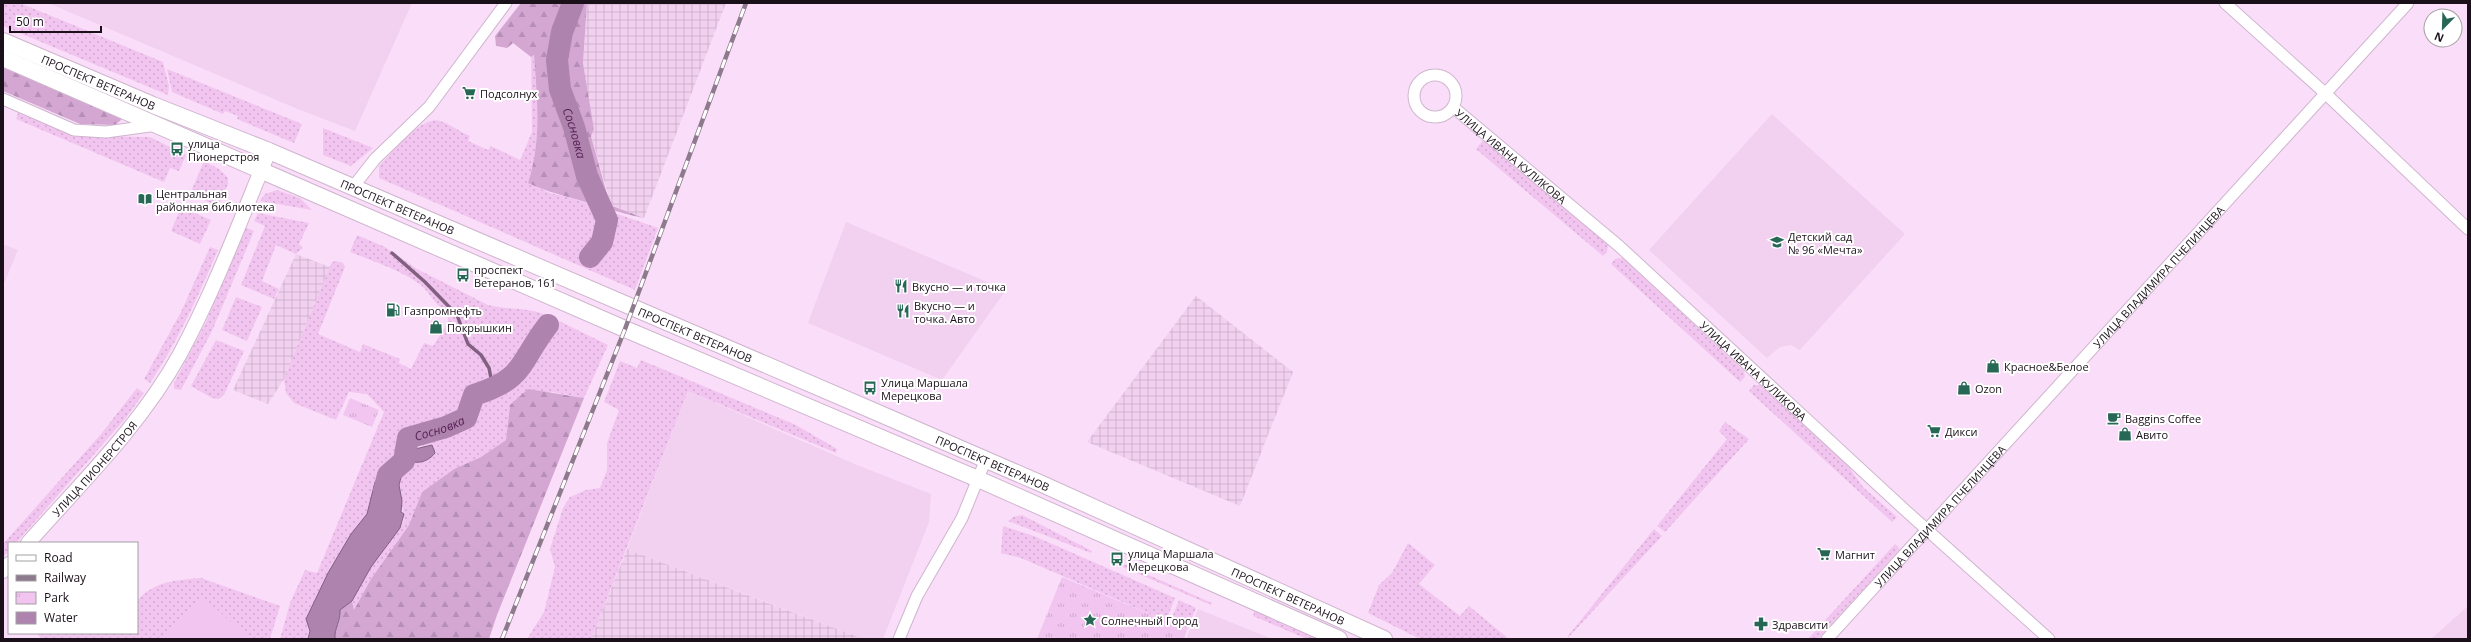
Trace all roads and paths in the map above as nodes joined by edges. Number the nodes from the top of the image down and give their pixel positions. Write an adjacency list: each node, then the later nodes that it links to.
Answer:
1 (506, 3): 12 (street)
2 (2225, 3): 6 (street)
3 (2408, 3): 6 (street, УЛИЦА ВЛАДИМИРА ПЧЕЛИНЦЕВА)
4 (3, 41): 10 (main road, ПРОСПЕКТ ВЕТЕРАНОВ)
5 (3, 58): 9 (main road, ПРОСПЕКТ ВЕТЕРАНОВ)
6 (2326, 94): 13 (street); 16 (street, УЛИЦА ВЛАДИМИРА ПЧЕЛИНЦЕВА)
7 (3, 99): 9 (street)
8 (1453, 107): 16 (street, УЛИЦА ИВАНА КУЛИКОВА)
9 (159, 124): 11 (main road, ПРОСПЕКТ ВЕТЕРАНОВ)
10 (269, 151): 11 (street, УЛИЦА ПИОНЕРСТРОЯ); 12 (main road, ПРОСПЕКТ ВЕТЕРАНОВ)
11 (261, 171): 15 (main road, ПРОСПЕКТ ВЕТЕРАНОВ); 17 (street, УЛИЦА ПИОНЕРСТРОЯ)
12 (353, 187): 14 (main road, ПРОСПЕКТ ВЕТЕРАНОВ)
13 (2468, 229)
14 (986, 459): 15 (street); 20 (main road, ПРОСПЕКТ ВЕТЕРАНОВ)
15 (978, 479): 18 (street); 19 (main road, ПРОСПЕКТ ВЕТЕРАНОВ)
16 (1927, 530): 21 (street, УЛИЦА ВЛАДИМИРА ПЧЕЛИНЦЕВА); 22 (street, УЛИЦА ИВАНА КУЛИКОВА)
17 (29, 542)
18 (899, 639)
19 (1339, 639)
20 (1384, 639)
21 (1827, 639)
22 (2049, 639)

